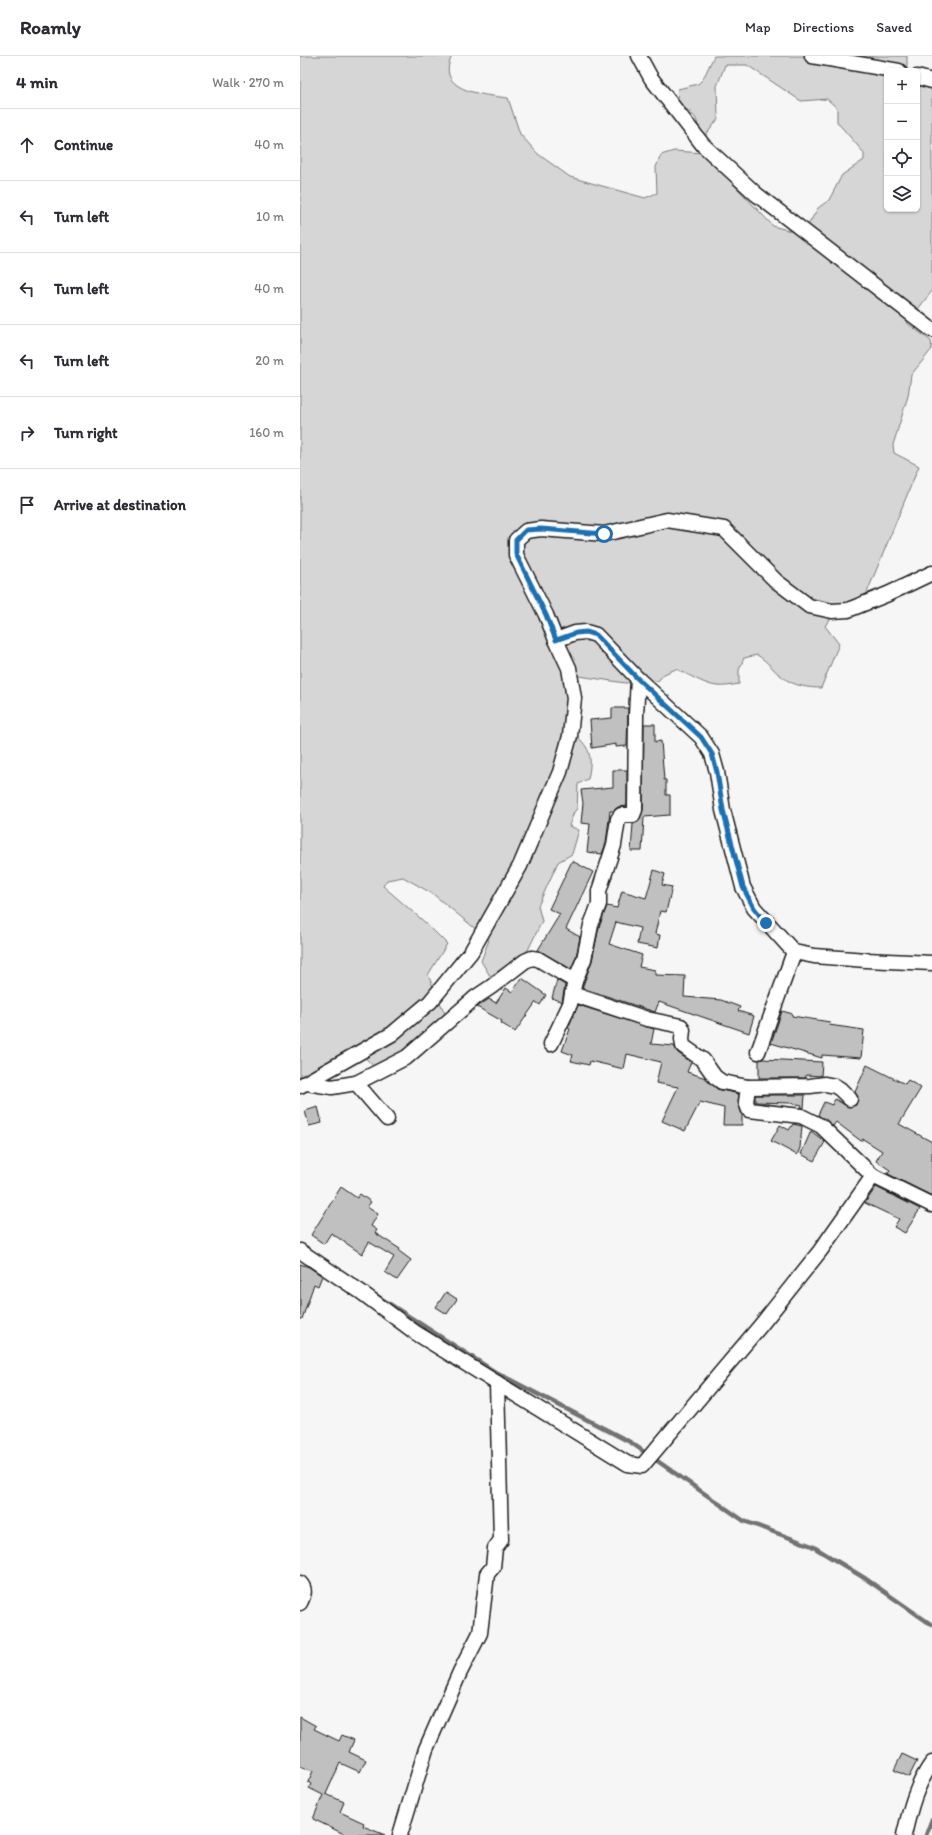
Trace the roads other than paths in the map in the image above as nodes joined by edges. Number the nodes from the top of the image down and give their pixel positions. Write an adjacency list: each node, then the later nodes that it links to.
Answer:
1 (639, 56): 6 (street)
2 (812, 56): 3 (street)
3 (884, 69)
4 (920, 78): 5 (street)
5 (932, 81)
6 (932, 330)
7 (932, 573): 8 (street)
8 (556, 640): 9 (street); 16 (street)
9 (638, 679): 10 (street); 12 (street)
10 (794, 952): 11 (street); 14 (street)
11 (932, 963)
12 (573, 988): 13 (street); 15 (street); 17 (street)
13 (551, 1044)
14 (758, 1052)
15 (356, 1083): 16 (street); 19 (street)
16 (303, 1085)
17 (748, 1087): 18 (street); 20 (street)
18 (850, 1099)
19 (387, 1119)
20 (873, 1176): 21 (street); 23 (street)
21 (932, 1204)
22 (300, 1251): 23 (street)
23 (497, 1383): 27 (street)
24 (300, 1583): 25 (street)
25 (300, 1603)
26 (932, 1763): 28 (street)
27 (400, 1835)
28 (904, 1835)

